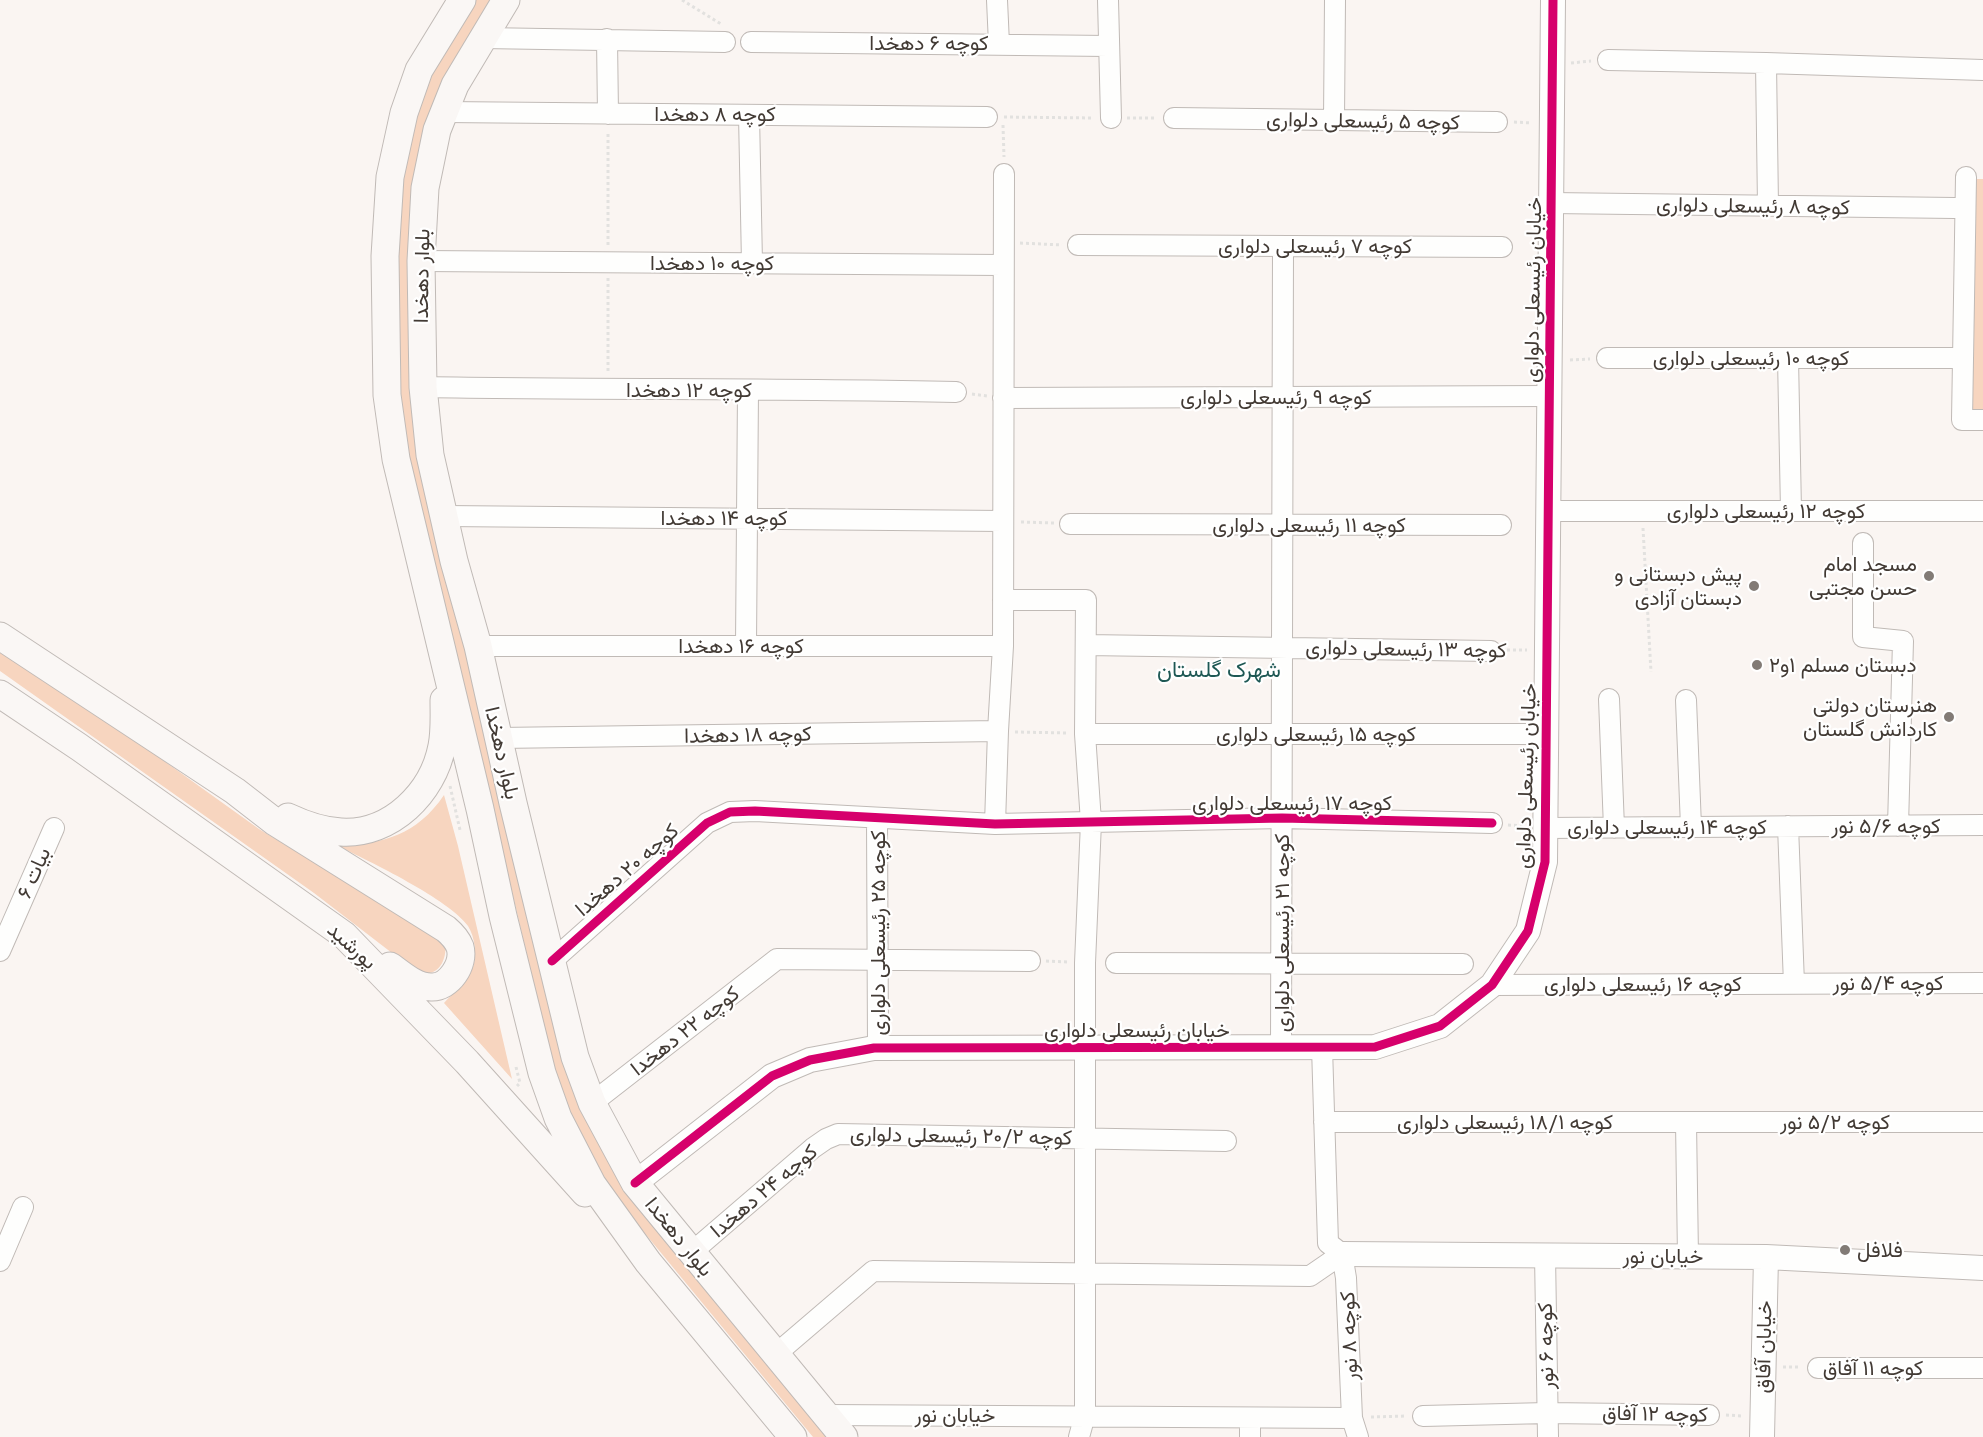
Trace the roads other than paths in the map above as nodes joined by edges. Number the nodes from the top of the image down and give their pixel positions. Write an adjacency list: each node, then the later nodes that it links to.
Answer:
1 (462, 0): 57 (main road, بلوار دهخدا)
2 (506, 0): 8 (main road, بلوار دهخدا)
3 (997, 0): 11 (street)
4 (1108, 0): 12 (street)
5 (1335, 0): 22 (street)
6 (1553, 0): 26 (street, خیابان رئیسعلی دلواری)
7 (723, 33): 9 (street)
8 (483, 38): 9 (street); 16 (main road, بلوار دهخدا)
9 (607, 39): 17 (street)
10 (751, 42): 11 (street, کوچه ۶ دهخدا)
11 (999, 44): 12 (street, کوچه ۶ دهخدا)
12 (1108, 46): 20 (street)
13 (1608, 60): 14 (street)
14 (1766, 63): 15 (street); 27 (street)
15 (1983, 70)
16 (444, 112): 17 (street, کوچه ۸ دهخدا); 32 (main road, بلوار دهخدا)
17 (608, 114): 18 (street, کوچه ۸ دهخدا)
18 (748, 115): 19 (street, کوچه ۸ دهخدا); 33 (street)
19 (995, 117)
20 (1111, 118)
21 (1173, 118): 22 (street, کوچه ۵ رئیسعلی دلواری)
22 (1334, 120): 23 (street, کوچه ۵ رئیسعلی دلواری)
23 (1497, 122)
24 (1004, 174): 34 (street)
25 (1966, 177): 44 (street)
26 (1551, 203): 27 (street, کوچه ۸ رئیسعلی دلواری); 41 (street, خیابان رئیسعلی دلواری)
27 (1768, 206): 28 (street, کوچه ۸ رئیسعلی دلواری)
28 (1955, 208)
29 (1078, 245): 30 (street, کوچه ۷ رئیسعلی دلواری)
30 (1283, 246): 31 (street, کوچه ۷ رئیسعلی دلواری); 42 (street, کوچه ۲۱ رئیسعلی دلواری)
31 (1502, 247)
32 (421, 261): 33 (street, کوچه ۱۰ دهخدا); 38 (main road, بلوار دهخدا)
33 (752, 263): 34 (street, کوچه ۱۰ دهخدا)
34 (1004, 265): 43 (street)
35 (1607, 358): 36 (street, کوچه ۱۰ رئیسعلی دلواری)
36 (1788, 358): 37 (street, کوچه ۱۰ رئیسعلی دلواری); 46 (street)
37 (1953, 358)
38 (423, 387): 39 (street, کوچه ۱۲ دهخدا); 48 (main road, بلوار دهخدا)
39 (748, 390): 40 (street, کوچه ۱۲ دهخدا); 49 (street)
40 (956, 392)
41 (1550, 396): 42 (street, کوچه ۹ رئیسعلی دلواری); 45 (street, خیابان رئیسعلی دلواری)
42 (1283, 397): 43 (street, کوچه ۹ رئیسعلی دلواری); 52 (street, کوچه ۲۱ رئیسعلی دلواری)
43 (1003, 398): 50 (street)
44 (1983, 420)
45 (1548, 511): 46 (street, کوچه ۱۲ رئیسعلی دلواری); 70 (street, خیابان رئیسعلی دلواری)
46 (1791, 511): 47 (street, کوچه ۱۲ رئیسعلی دلواری)
47 (1983, 511)
48 (444, 516): 49 (street, کوچه ۱۴ دهخدا); 58 (main road, بلوار دهخدا)
49 (748, 519): 50 (street, کوچه ۱۴ دهخدا); 59 (street)
50 (1003, 521): 55 (street)
51 (1070, 524): 52 (street, کوچه ۱۱ رئیسعلی دلواری)
52 (1282, 525): 53 (street, کوچه ۱۱ رئیسعلی دلواری); 62 (street, کوچه ۲۱ رئیسعلی دلواری)
53 (1501, 525)
54 (1863, 543): 81 (street)
55 (1004, 600): 60 (street); 61 (street)
56 (0, 636): 72 (main road)
57 (440, 642): 72 (main road); 116 (main road, بلوار دهخدا)
58 (478, 645): 59 (street, کوچه ۱۶ دهخدا); 71 (main road, بلوار دهخدا)
59 (746, 645): 61 (street, کوچه ۱۶ دهخدا)
60 (1086, 645): 62 (street, کوچه ۱۳ رئیسعلی دلواری); 68 (street)
61 (1004, 646): 67 (street)
62 (1282, 648): 63 (street, کوچه ۱۳ رئیسعلی دلواری); 69 (street, کوچه ۲۱ رئیسعلی دلواری)
63 (1491, 651)
64 (0, 694): 86 (main road, پورشید)
65 (1609, 699): 85 (street)
66 (1686, 700): 82 (street)
67 (998, 731): 71 (street, کوچه ۱۸ دهخدا); 78 (street)
68 (1085, 734): 69 (street, کوچه ۱۵ رئیسعلی دلواری); 76 (street)
69 (1282, 734): 70 (street, کوچه ۱۵ رئیسعلی دلواری); 75 (street, کوچه ۲۱ رئیسعلی دلواری)
70 (1546, 734): 84 (street, خیابان رئیسعلی دلواری)
71 (499, 738): 89 (main road, بلوار دهخدا)
72 (236, 791): 86 (main road)
73 (730, 812): 74 (street, کوچه ۱۷ رئیسعلی دلواری); 89 (street, کوچه ۲۰ دهخدا)
74 (877, 818): 78 (street, کوچه ۱۷ رئیسعلی دلواری); 88 (street, کوچه ۲۵ رئیسعلی دلواری)
75 (1282, 818): 76 (street, کوچه ۱۷ رئیسعلی دلواری); 77 (street, کوچه ۱۷ رئیسعلی دلواری); 92 (street, کوچه ۲۱ رئیسعلی دلواری)
76 (1091, 822): 78 (street, کوچه ۱۷ رئیسعلی دلواری); 100 (street)
77 (1492, 823)
78 (995, 824)
79 (1983, 825): 81 (street, کوچه ۵/۶ نور)
80 (1788, 826): 81 (street, کوچه ۵/۶ نور); 82 (street, کوچه ۱۴ رئیسعلی دلواری); 95 (street)
81 (1898, 826)
82 (1691, 827): 85 (street, کوچه ۱۴ رئیسعلی دلواری)
83 (54, 828): 87 (street, بیات ۶)
84 (1545, 828): 85 (street, کوچه ۱۴ رئیسعلی دلواری); 96 (street, خیابان رئیسعلی دلواری)
85 (1614, 828)
86 (344, 935): 116 (main road, پورشید)
87 (0, 951)
88 (877, 960): 90 (street); 99 (street, کوچه ۲۵ رئیسعلی دلواری); 101 (street, کوچه ۲۲ دهخدا)
89 (552, 961): 101 (main road, بلوار دهخدا)
90 (1030, 961)
91 (1116, 963): 92 (street)
92 (1282, 964): 93 (street); 97 (street, کوچه ۲۱ رئیسعلی دلواری)
93 (1463, 964)
94 (1983, 983): 95 (street, کوچه ۵/۴ نور)
95 (1794, 984): 96 (street, کوچه ۱۶ رئیسعلی دلواری)
96 (1492, 985): 98 (street, خیابان رئیسعلی دلواری)
97 (1281, 1047): 98 (street, خیابان رئیسعلی دلواری); 100 (street, خیابان رئیسعلی دلواری)
98 (1322, 1047): 102 (street)
99 (878, 1048): 100 (street, خیابان رئیسعلی دلواری); 108 (street, خیابان رئیسعلی دلواری)
100 (1084, 1048): 106 (street)
101 (592, 1103): 108 (main road, بلوار دهخدا)
102 (1324, 1122): 103 (street, کوچه ۱۸/۱ رئیسعلی دلواری); 111 (street)
103 (1686, 1122): 104 (street, کوچه ۵/۲ نور); 113 (street)
104 (1983, 1122)
105 (838, 1134): 106 (street, کوچه ۲۰/۲ رئیسعلی دلواری); 110 (street, کوچه ۲۴ دهخدا)
106 (1085, 1138): 107 (street, کوچه ۲۰/۲ رئیسعلی دلواری); 118 (street)
107 (1226, 1141)
108 (635, 1183): 110 (main road, بلوار دهخدا)
109 (23, 1207): 115 (street)
110 (692, 1252): 119 (main road, بلوار دهخدا)
111 (1342, 1254): 112 (street, خیابان نور); 118 (street); 129 (street, کوچه ۸ نور)
112 (1545, 1256): 113 (street, خیابان نور); 122 (street, کوچه ۶ نور)
113 (1688, 1257): 114 (street, خیابان نور)
114 (1766, 1257): 117 (street, خیابان نور); 128 (street, خیابان آفاق)
115 (0, 1261)
116 (648, 1262): 130 (main road, بلوار دهخدا)
117 (1983, 1268)
118 (1086, 1274): 119 (street); 124 (street)
119 (776, 1354): 123 (main road, بلوار دهخدا)
120 (1818, 1368): 121 (street, کوچه ۱۱ آفاق)
121 (1983, 1368)
122 (1547, 1413): 125 (street, کوچه ۱۲ آفاق); 126 (street, کوچه ۱۲ آفاق); 133 (street, کوچه ۶ نور)
123 (825, 1415): 124 (street, خیابان نور); 131 (main road, بلوار دهخدا)
124 (1085, 1415): 127 (street, خیابان نور); 132 (street)
125 (1709, 1415)
126 (1423, 1416)
127 (1250, 1427): 129 (street, خیابان نور)
128 (1762, 1427)
129 (1355, 1428)
130 (794, 1437)
131 (844, 1437)
132 (1079, 1437)
133 (1548, 1437)

